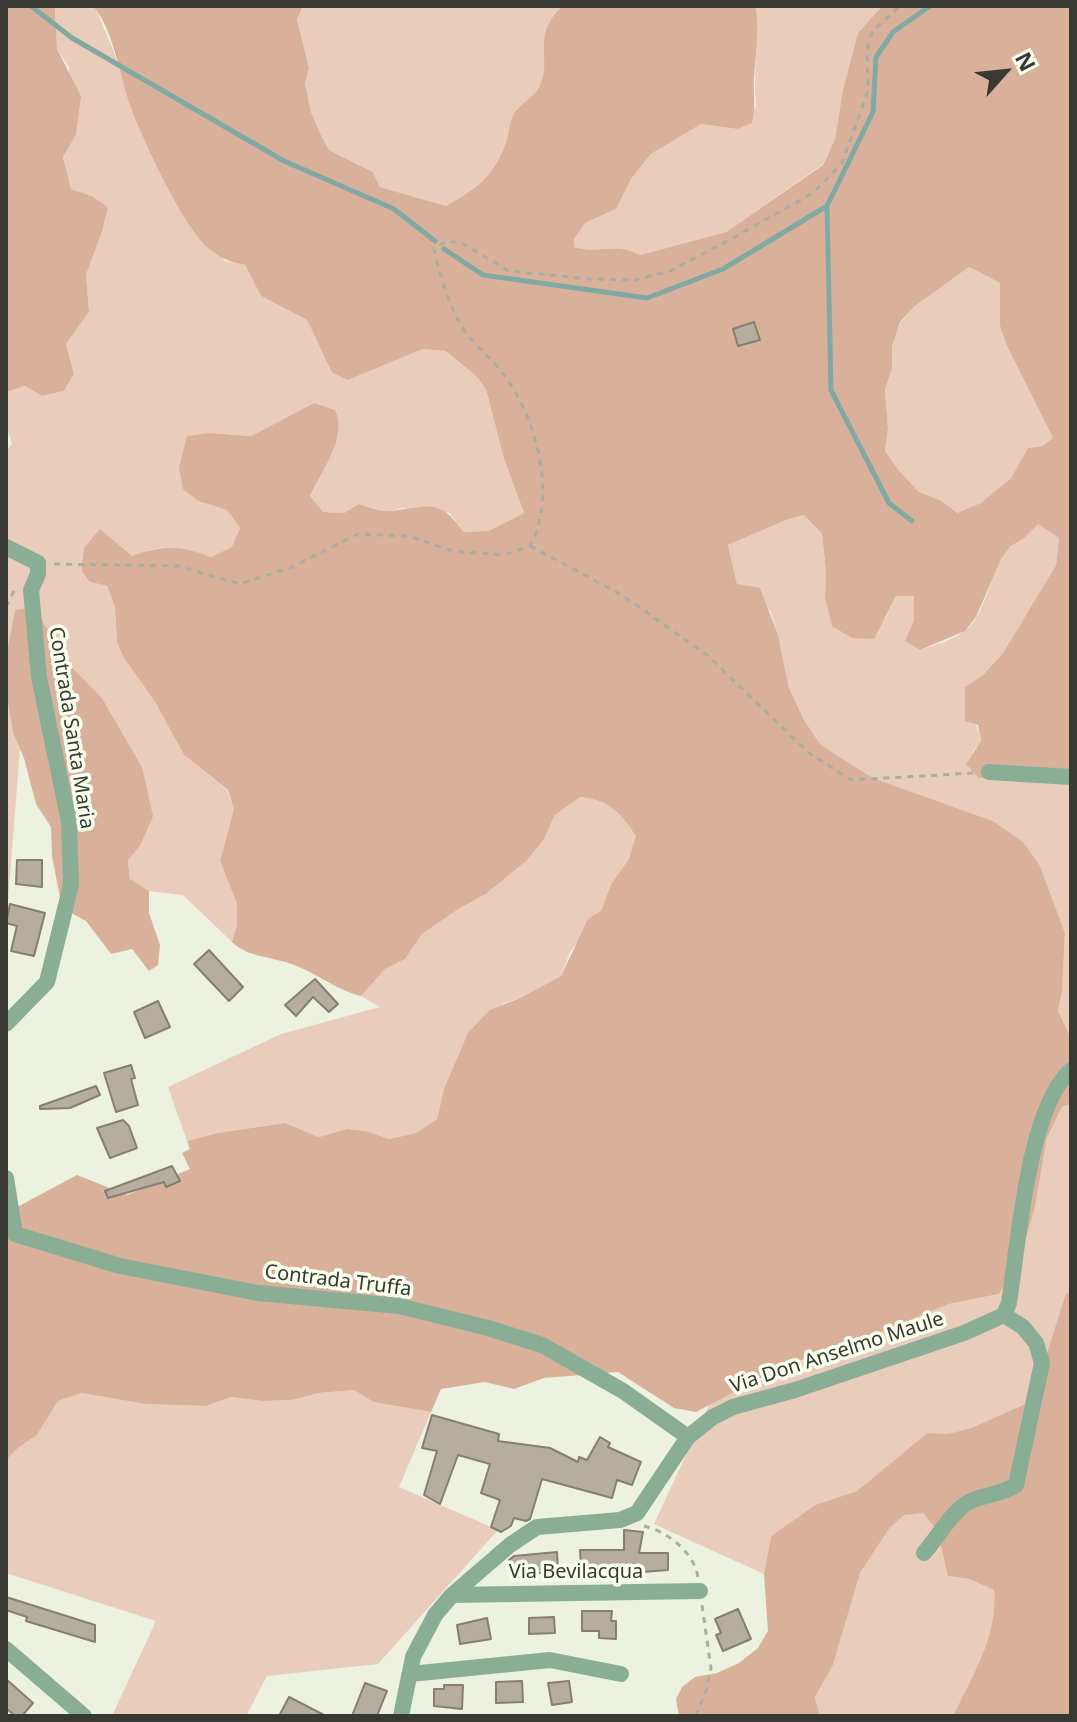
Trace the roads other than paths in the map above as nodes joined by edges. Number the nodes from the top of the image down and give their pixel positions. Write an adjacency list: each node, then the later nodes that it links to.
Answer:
1 (6, 547): 4 (street, Contrada Santa Maria)
2 (989, 772): 3 (street)
3 (1071, 777)
4 (6, 1024)
5 (1071, 1070): 7 (street)
6 (6, 1178): 8 (street, Contrada Truffa)
7 (1004, 1315): 8 (street, Via Don Anselmo Maule); 9 (street)
8 (688, 1437): 11 (street)
9 (924, 1553)
10 (700, 1591): 11 (street, Via Bevilacqua)
11 (452, 1595): 13 (street)
12 (7, 1651): 15 (street)
13 (410, 1674): 14 (street); 16 (street)
14 (621, 1674)
15 (84, 1716)
16 (401, 1716)

